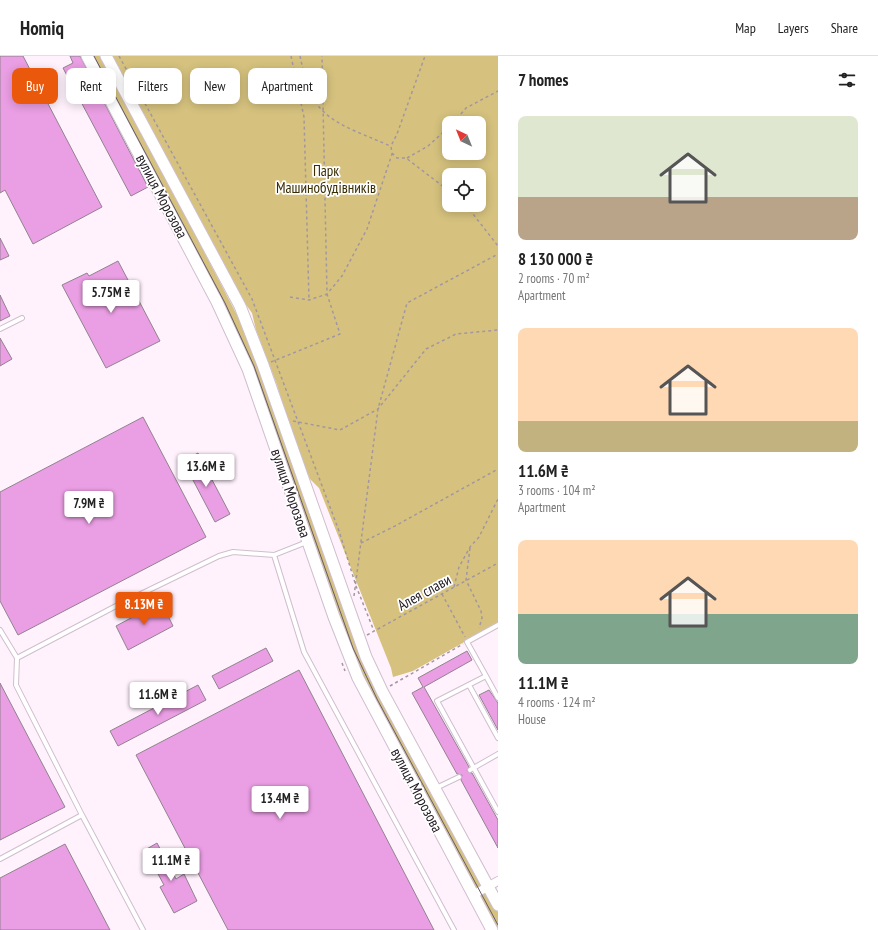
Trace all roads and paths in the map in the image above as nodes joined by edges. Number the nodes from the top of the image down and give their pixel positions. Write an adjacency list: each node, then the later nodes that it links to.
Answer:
1 (87, 56): 29 (main road, вулиця Морозова)
2 (106, 56): 24 (main road, вулиця Морозова)
3 (291, 56): 20 (path)
4 (300, 56): 8 (path)
5 (322, 56): 8 (path)
6 (425, 56): 11 (path)
7 (498, 90): 9 (path)
8 (323, 112): 11 (path); 18 (path)
9 (459, 116)
10 (442, 134): 13 (path)
11 (390, 146): 12 (path)
12 (392, 154): 13 (path); 18 (path)
13 (406, 158): 14 (path)
14 (442, 186)
15 (471, 212): 16 (path)
16 (498, 246)
17 (498, 254): 25 (path)
18 (327, 294): 20 (path); 24 (path)
19 (290, 297): 20 (path)
20 (309, 300)
21 (22, 318): 22 (lane)
22 (0, 330)
23 (498, 330): 25 (path)
24 (263, 365): 26 (main road, вулиця Морозова)
25 (378, 409): 26 (path); 30 (path)
26 (283, 420): 41 (main road, вулиця Морозова)
27 (498, 468): 30 (path)
28 (498, 499): 31 (path)
29 (308, 541): 32 (lane); 57 (main road, вулиця Морозова)
30 (361, 543): 37 (path)
31 (470, 547): 34 (path); 35 (path)
32 (274, 555): 43 (lane); 60 (lane)
33 (498, 564): 34 (path, Алея слави)
34 (466, 580): 35 (path, Алея слави); 40 (path)
35 (454, 587): 36 (path, Алея слави)
36 (442, 594): 41 (path, Алея слави); 42 (path)
37 (354, 598)
38 (498, 625): 40 (lane)
39 (0, 630): 43 (lane)
40 (478, 636): 42 (lane)
41 (360, 639): 46 (main road, вулиця Морозова)
42 (467, 642): 44 (lane); 46 (path)
43 (17, 658): 54 (lane)
44 (486, 676): 45 (lane); 47 (lane)
45 (469, 684): 48 (lane); 50 (lane)
46 (382, 692): 52 (main road, вулиця Морозова)
47 (498, 698)
48 (498, 738)
49 (498, 754): 50 (lane)
50 (472, 769): 53 (lane)
51 (459, 777): 52 (lane)
52 (434, 788): 56 (main road, вулиця Морозова)
53 (498, 812)
54 (82, 814): 55 (lane); 59 (lane)
55 (0, 859)
56 (493, 884): 57 (street); 58 (main road, вулиця Морозова)
57 (473, 895): 61 (main road, вулиця Морозова)
58 (498, 905)
59 (143, 930)
60 (454, 930)
61 (492, 930)

